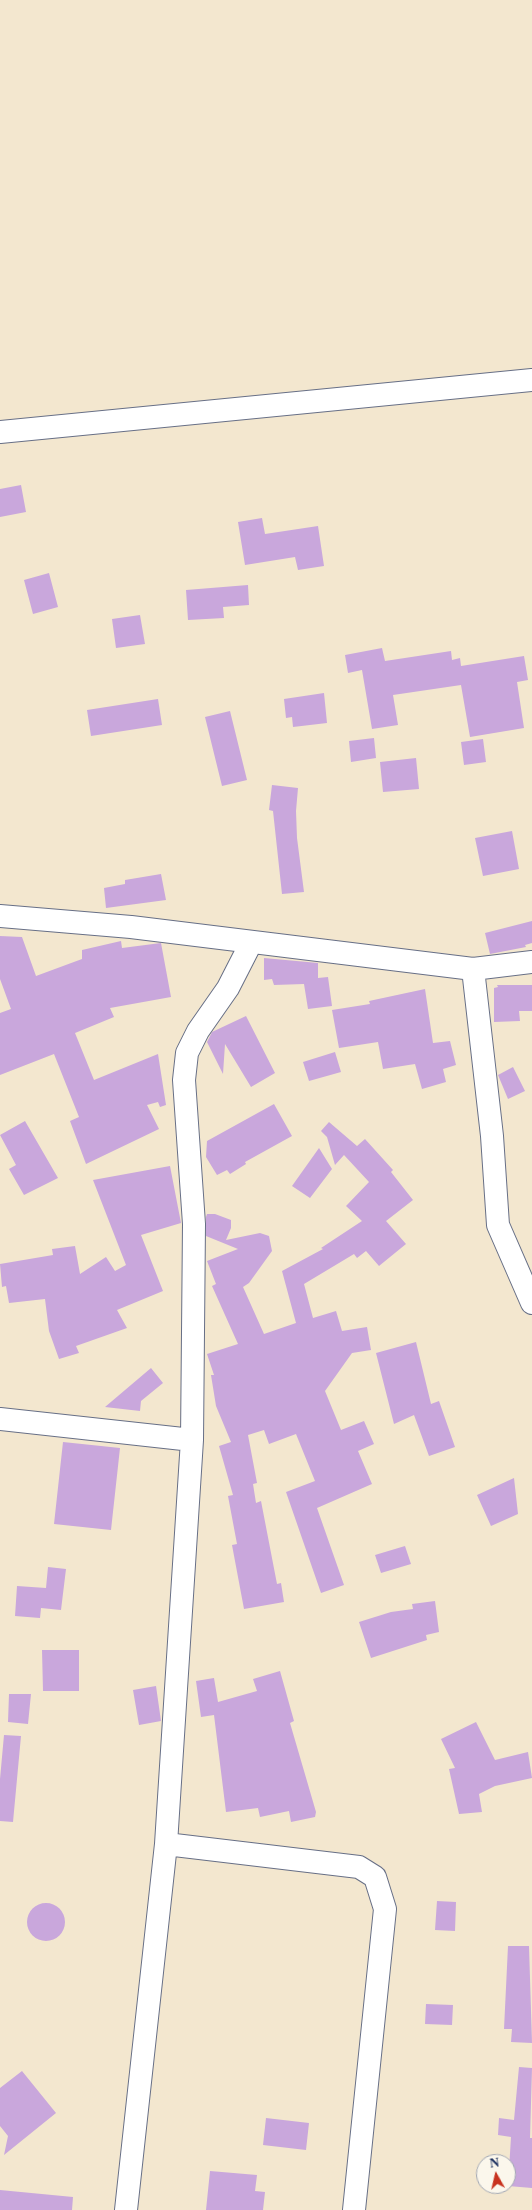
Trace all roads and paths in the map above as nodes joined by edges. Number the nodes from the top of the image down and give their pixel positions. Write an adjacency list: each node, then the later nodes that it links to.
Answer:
1 (532, 380): 2 (street)
2 (0, 432)
3 (0, 916): 4 (street)
4 (251, 943): 6 (street); 9 (street)
5 (532, 962): 6 (street)
6 (473, 969): 7 (street)
7 (532, 1303)
8 (0, 1419): 9 (street)
9 (192, 1440): 10 (street)
10 (166, 1844): 11 (street); 12 (street)
11 (126, 2210)
12 (354, 2210)

